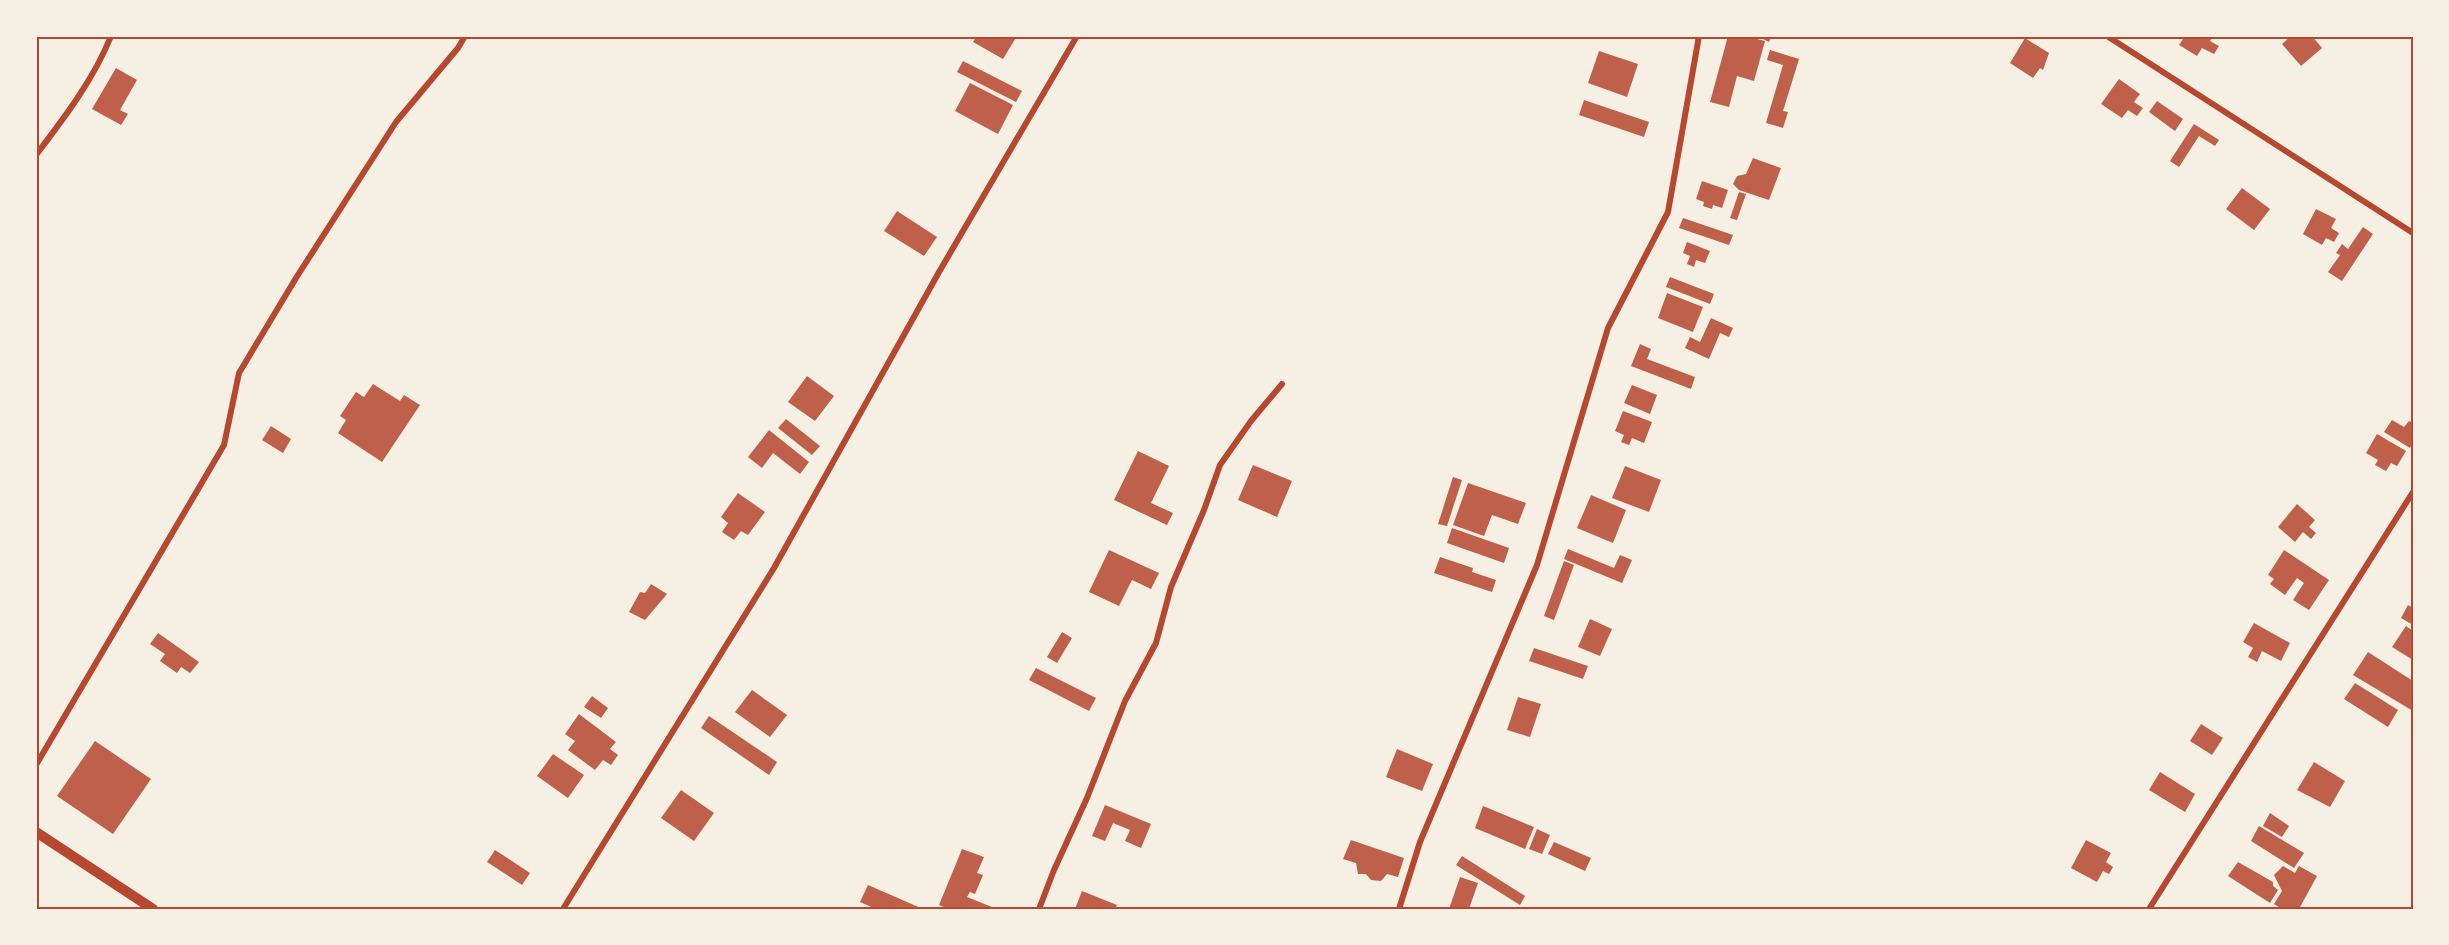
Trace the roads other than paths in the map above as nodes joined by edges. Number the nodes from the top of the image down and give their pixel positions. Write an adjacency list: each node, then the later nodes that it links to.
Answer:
1 (111, 36): 6 (street)
2 (465, 36): 10 (street)
3 (1077, 36): 13 (street)
4 (1699, 36): 15 (street)
5 (2107, 36): 7 (street)
6 (36, 155)
7 (2413, 233)
8 (1282, 384): 14 (street)
9 (2413, 492): 16 (street)
10 (36, 765)
11 (36, 832): 12 (street)
12 (153, 909)
13 (563, 909)
14 (1039, 909)
15 (1399, 909)
16 (2149, 909)

